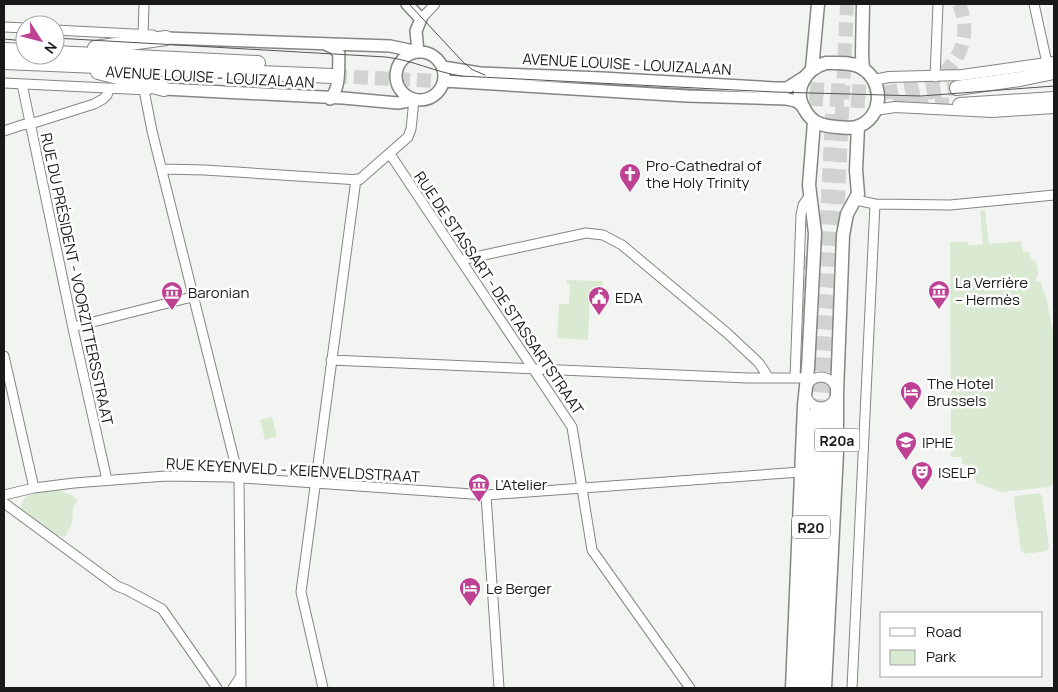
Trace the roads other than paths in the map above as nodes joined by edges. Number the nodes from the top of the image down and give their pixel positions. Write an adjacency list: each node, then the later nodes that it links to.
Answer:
1 (144, 4): 10 (street)
2 (407, 4): 8 (main road)
3 (435, 4): 8 (street)
4 (818, 4): 21 (main road)
5 (863, 4): 19 (main road)
6 (938, 4): 22 (street)
7 (1034, 4): 17 (street)
8 (421, 19): 13 (main road)
9 (65, 30): 10 (street)
10 (143, 34): 11 (street)
11 (166, 38): 12 (main road); 14 (highway)
12 (324, 44): 13 (main road); 31 (main road)
13 (418, 52): 18 (main road); 32 (main road)
14 (65, 56)
15 (65, 57): 20 (highway, AVENUE LOUISE - LOUIZALAAN)
16 (65, 59): 30 (highway)
17 (1052, 66): 22 (street); 27 (highway)
18 (443, 67): 21 (main road, AVENUE LOUISE - LOUIZALAAN); 24 (main road)
19 (863, 69): 21 (main road); 23 (main road)
20 (333, 72)
21 (809, 73): 34 (main road)
22 (934, 77): 23 (street)
23 (874, 80): 37 (main road)
24 (444, 81): 32 (main road); 34 (main road, AVENUE LOUISE - LOUIZALAAN)
25 (4, 83): 26 (street, AVENUE LOUISE - LOUIZALAAN)
26 (22, 84): 28 (street, AVENUE LOUISE - LOUIZALAAN); 39 (street, RUE DU PRÉSIDENT - VOORZITTERSSTRAAT)
27 (957, 88)
28 (109, 89): 29 (street, AVENUE LOUISE - LOUIZALAAN); 39 (street)
29 (144, 90): 30 (street, AVENUE LOUISE - LOUIZALAAN); 43 (street)
30 (164, 90): 31 (main road, AVENUE LOUISE - LOUIZALAAN)
31 (330, 99): 32 (main road, AVENUE LOUISE - LOUIZALAAN)
32 (414, 100): 42 (street)
33 (1054, 100): 35 (highway)
34 (801, 105): 38 (main road)
35 (960, 105)
36 (1054, 108): 37 (street)
37 (875, 110): 40 (main road)
38 (814, 122): 40 (main road); 55 (main road, R20a)
39 (30, 124): 41 (street); 50 (street, RUE DU PRÉSIDENT - VOORZITTERSSTRAAT)
40 (858, 126): 46 (main road, R20a)
41 (4, 131)
42 (390, 154): 44 (street); 48 (street, RUE DE STASSART - DE STASSARTSTRAAT)
43 (162, 169): 44 (street); 49 (street)
44 (356, 180): 52 (street)
45 (1054, 195): 47 (street)
46 (856, 200): 47 (street); 57 (main road, R20a)
47 (875, 204): 81 (street)
48 (462, 262): 53 (street, RUE DE STASSART - DE STASSARTSTRAAT); 54 (street)
49 (192, 296): 50 (street); 60 (street)
50 (72, 327): 61 (street, RUE DU PRÉSIDENT - VOORZITTERSSTRAAT)
51 (4, 356): 63 (street)
52 (332, 360): 53 (street); 62 (street)
53 (531, 368): 54 (street); 64 (street, RUE DE STASSART - DE STASSARTSTRAAT)
54 (768, 377): 55 (street)
55 (801, 378): 56 (main road, R20a)
56 (806, 392): 57 (street); 57 (street); 59 (main road, R20a)
57 (837, 393): 68 (main road, R20a)
58 (822, 413): 69 (highway, R20)
59 (801, 472): 64 (street, RUE KEYENVELD - KEIENVELDSTRAAT); 78 (main road, R20a)
60 (239, 479): 61 (street, RUE KEYENVELD - KEIENVELDSTRAAT); 62 (street, RUE KEYENVELD - KEIENVELDSTRAAT); 70 (street)
61 (107, 480): 63 (street, RUE KEYENVELD - KEIENVELDSTRAAT)
62 (315, 484): 66 (street, RUE KEYENVELD - KEIENVELDSTRAAT); 75 (street)
63 (34, 488): 65 (street, RUE KEYENVELD - KEIENVELDSTRAAT)
64 (582, 488): 66 (street, RUE KEYENVELD - KEIENVELDSTRAAT); 77 (street, RUE DE STASSART - DE STASSARTSTRAAT)
65 (4, 495)
66 (486, 495): 76 (street)
67 (4, 503): 72 (street)
68 (830, 592): 69 (main road); 71 (main road, R20a)
69 (811, 641): 71 (highway, R20); 79 (main road); 80 (highway, R20)
70 (241, 676): 73 (street); 74 (street)
71 (821, 686)
72 (217, 687)
73 (233, 688)
74 (242, 688)
75 (323, 688)
76 (499, 688)
77 (690, 688)
78 (792, 688)
79 (798, 688)
80 (804, 688)
81 (852, 688)

